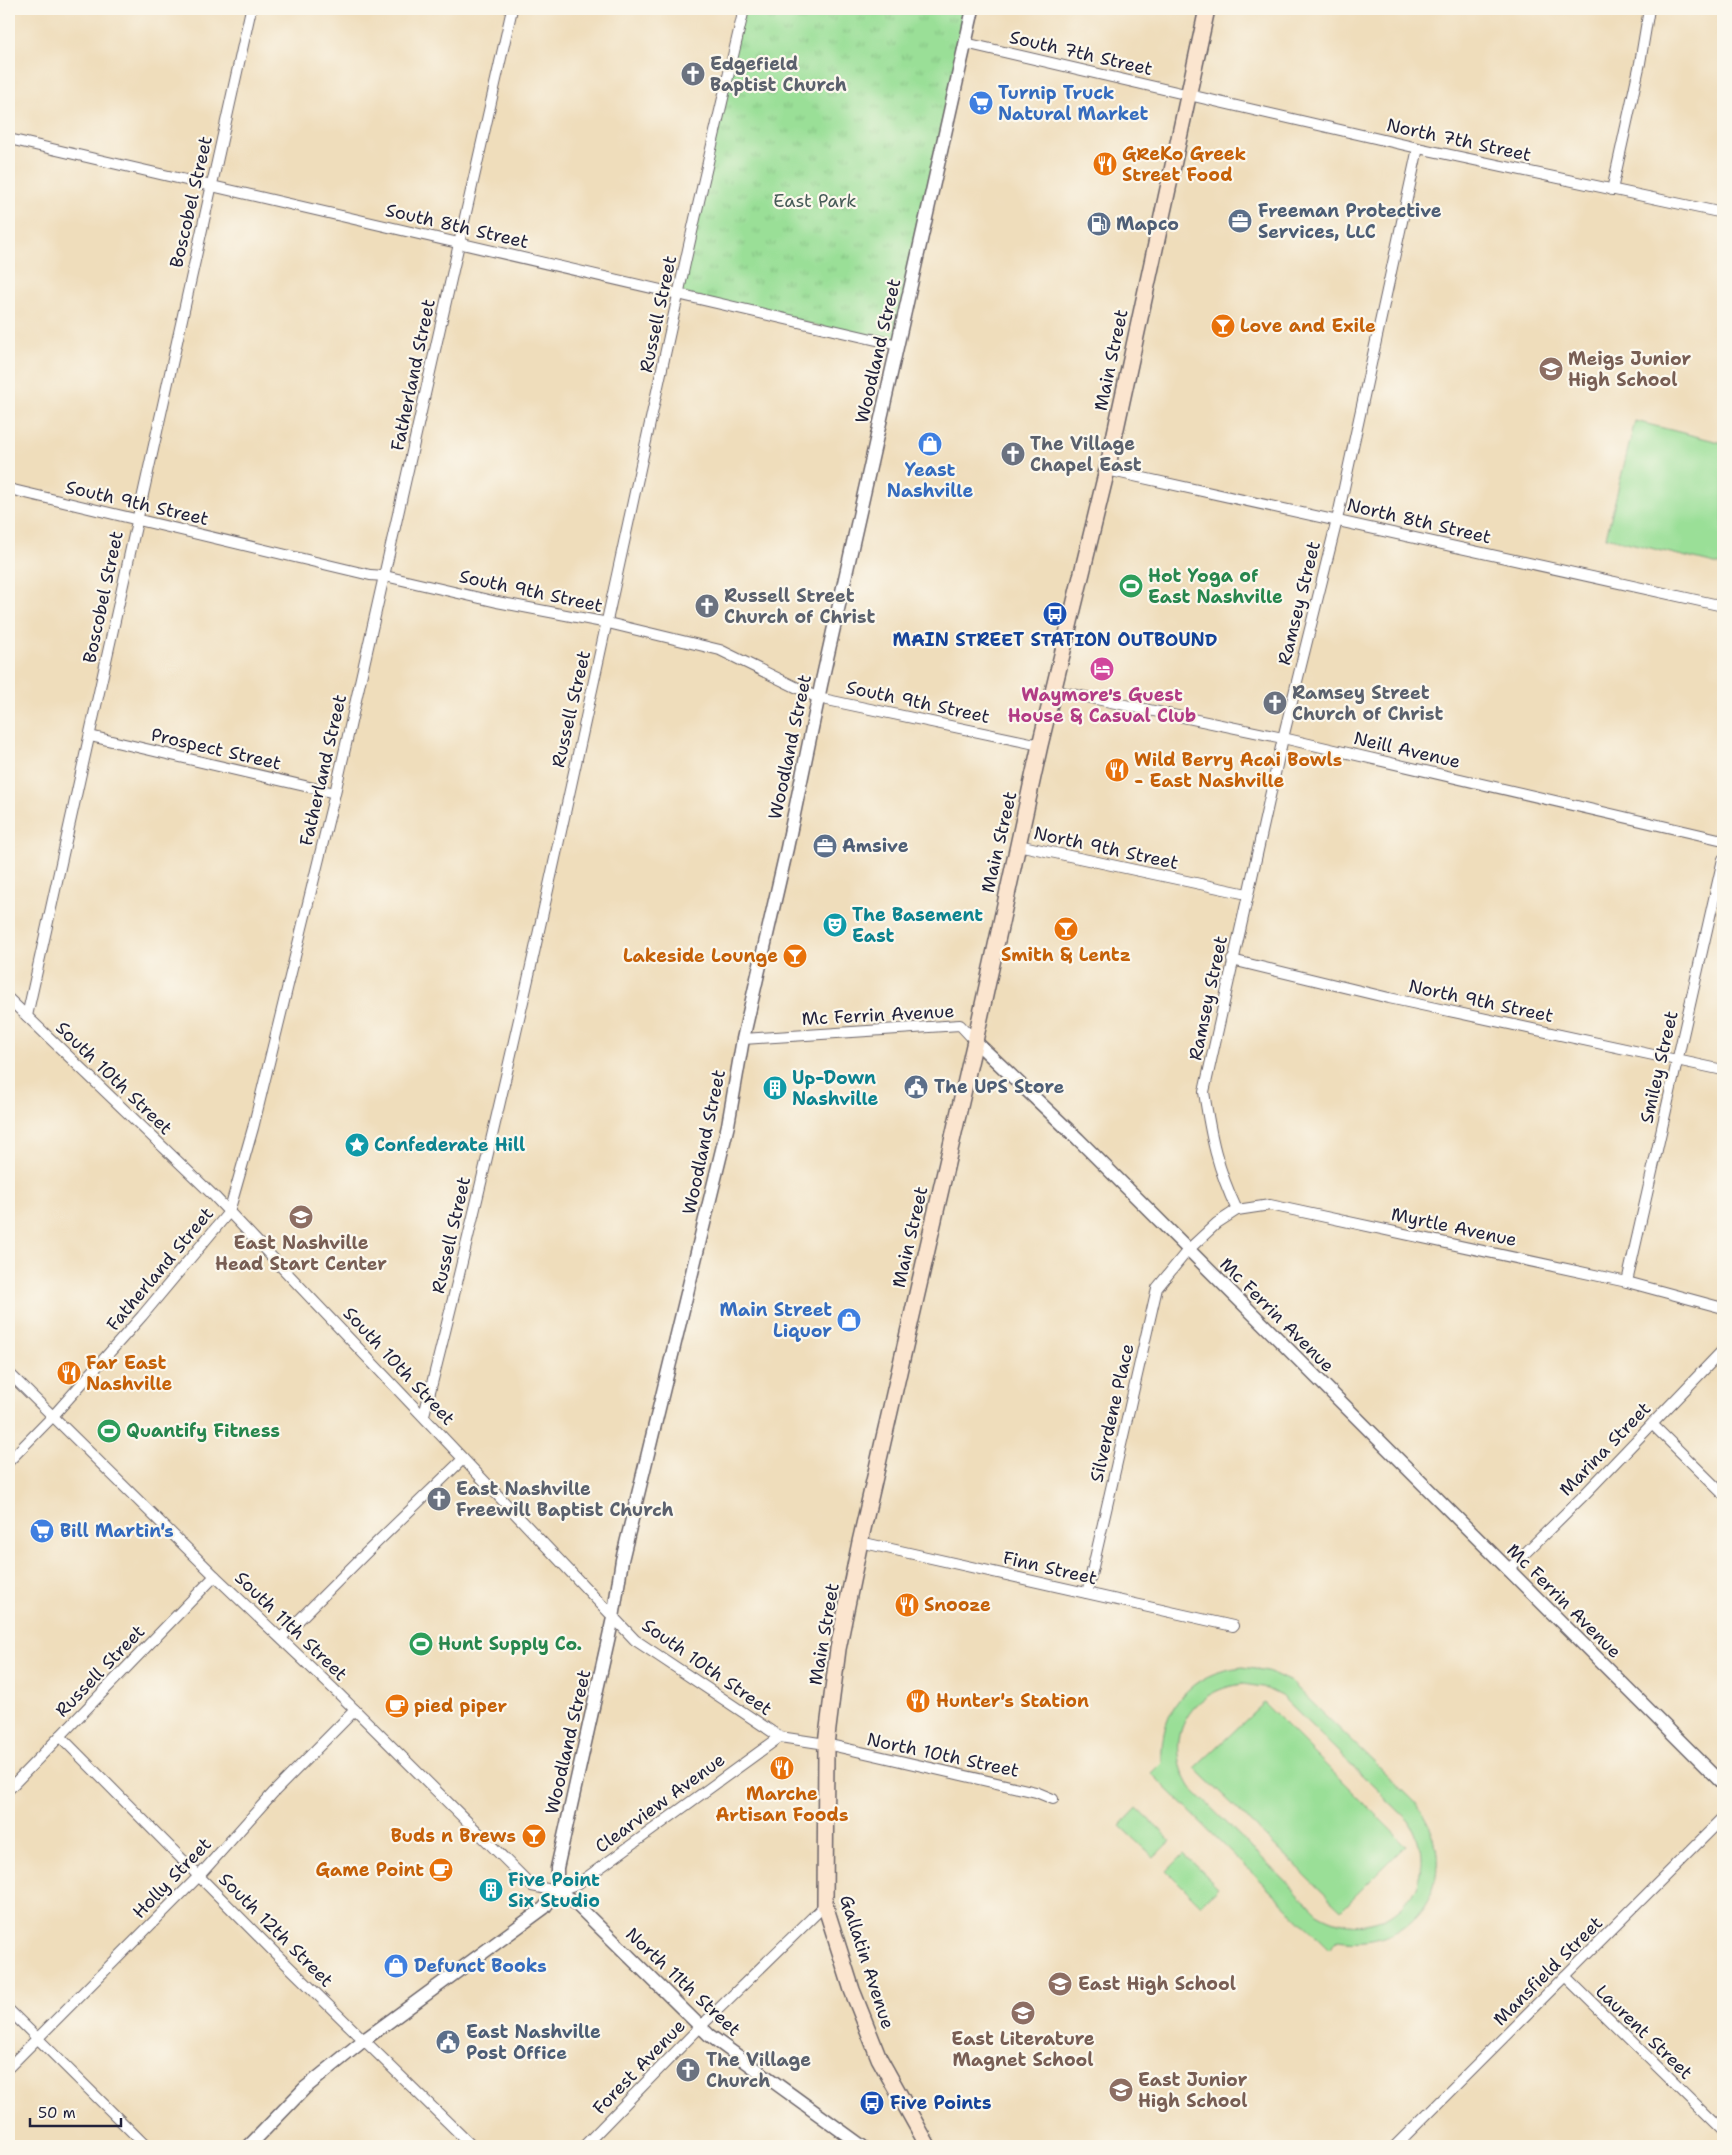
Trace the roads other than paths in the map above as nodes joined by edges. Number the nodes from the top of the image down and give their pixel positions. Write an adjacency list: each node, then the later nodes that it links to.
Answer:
1 (251, 9): 11 (street, Boscobel Street)
2 (512, 9): 14 (street, Fatherland Street)
3 (744, 9): 15 (street, Russell Street)
4 (973, 9): 7 (street, Woodland Street)
5 (1207, 9): 8 (main road, Main Street)
6 (1649, 9): 12 (street)
7 (965, 43): 8 (street, South 7th Street); 16 (street, Woodland Street)
8 (1189, 94): 10 (street, North 7th Street); 17 (main road, Main Street)
9 (9, 139): 11 (street, South 8th Street)
10 (1418, 148): 12 (street, North 7th Street); 20 (street, Ramsey Street)
11 (212, 186): 14 (street, South 8th Street); 19 (street, Boscobel Street)
12 (1612, 190): 13 (street, North 7th Street)
13 (1723, 213)
14 (459, 243): 15 (street, South 8th Street); 21 (street, Fatherland Street)
15 (678, 292): 16 (street, South 8th Street); 23 (street, Russell Street)
16 (898, 345): 25 (street, Woodland Street)
17 (1107, 470): 20 (street, North 8th Street); 24 (main road, Main Street)
18 (9, 489): 19 (street, South 9th Street)
19 (136, 520): 21 (street, South 9th Street); 26 (street, Boscobel Street)
20 (1337, 520): 22 (street, North 8th Street); 27 (street, Ramsey Street)
21 (385, 576): 23 (street, South 9th Street); 29 (street, Fatherland Street)
22 (1723, 606)
23 (608, 623): 25 (street, South 9th Street); 48 (street, Russell Street)
24 (1054, 690): 27 (street, Neill Avenue); 28 (main road, Main Street)
25 (818, 698): 28 (street, South 9th Street); 37 (street, Woodland Street)
26 (90, 736): 29 (street, Prospect Street); 36 (street, Boscobel Street)
27 (1283, 738): 30 (street, Neill Avenue); 33 (street, Ramsey Street)
28 (1040, 745): 31 (main road, Main Street)
29 (335, 793): 42 (street, Fatherland Street)
30 (1723, 840)
31 (1018, 845): 33 (street, North 9th Street); 38 (main road, Main Street)
32 (1723, 859): 39 (street, Smiley Street)
33 (1247, 894): 34 (street, Ramsey Street)
34 (1232, 960): 39 (street, North 9th Street); 41 (street, Ramsey Street)
35 (9, 999): 36 (street, South 10th Street)
36 (27, 1016): 42 (street, South 10th Street)
37 (744, 1039): 38 (street, Mc Ferrin Avenue); 58 (street, Woodland Street)
38 (975, 1041): 43 (street, Mc Ferrin Avenue); 54 (main road, Main Street)
39 (1678, 1060): 40 (street, North 9th Street); 44 (street, Smiley Street)
40 (1723, 1070)
41 (1236, 1210): 43 (street, Myrtle Avenue); 44 (street, Myrtle Avenue)
42 (229, 1212): 48 (street, South 10th Street); 49 (street, Fatherland Street)
43 (1188, 1250): 55 (street, Mc Ferrin Avenue); 57 (street, Silverdene Place)
44 (1627, 1282): 45 (street, Myrtle Avenue)
45 (1723, 1308)
46 (1723, 1350): 50 (street, Marina Street)
47 (9, 1373): 49 (street, South 11th Street)
48 (424, 1415): 51 (street, South 10th Street)
49 (53, 1416): 52 (street, Fatherland Street); 56 (street, South 11th Street)
50 (1652, 1424): 53 (street); 55 (street, Marina Street)
51 (463, 1459): 58 (street, South 10th Street); 60 (street)
52 (9, 1461)
53 (1723, 1494)
54 (860, 1542): 57 (street, Finn Street); 64 (main road, Main Street)
55 (1508, 1570): 65 (street, Mc Ferrin Avenue)
56 (215, 1576): 60 (street, South 11th Street); 62 (street, Russell Street)
57 (1087, 1593): 59 (street, Finn Street)
58 (613, 1618): 63 (street, South 10th Street); 70 (street, Woodland Street)
59 (1233, 1626)
60 (281, 1638): 61 (street, South 11th Street)
61 (355, 1710): 69 (street, Holly Street); 70 (street, South 11th Street)
62 (60, 1736): 66 (street, Russell Street); 69 (street, South 12th Street)
63 (780, 1737): 64 (street, North 10th Street); 70 (street, Clearview Avenue)
64 (826, 1744): 67 (street, North 10th Street); 71 (main road, Gallatin Avenue)
65 (1723, 1784)
66 (9, 1789)
67 (1053, 1799)
68 (1723, 1818): 72 (street, Mansfield Street)
69 (199, 1876): 75 (street, Holly Street); 76 (street, South 12th Street)
70 (557, 1891): 74 (street, North 11th Street); 76 (street)
71 (825, 1905): 74 (street, Forest Avenue); 84 (main road, Gallatin Avenue)
72 (1565, 1976): 78 (street, Laurent Street); 85 (street, Mansfield Street)
73 (9, 2010): 75 (street)
74 (700, 2027): 82 (street, Forest Avenue); 83 (street, North 11th Street)
75 (37, 2037): 77 (street, Holly Street); 79 (street)
76 (364, 2040): 80 (street); 81 (street, South 12th Street)
77 (9, 2067)
78 (1723, 2131)
79 (146, 2146)
80 (249, 2146)
81 (472, 2146)
82 (584, 2146)
83 (862, 2146)
84 (928, 2146)
85 (1395, 2146)

